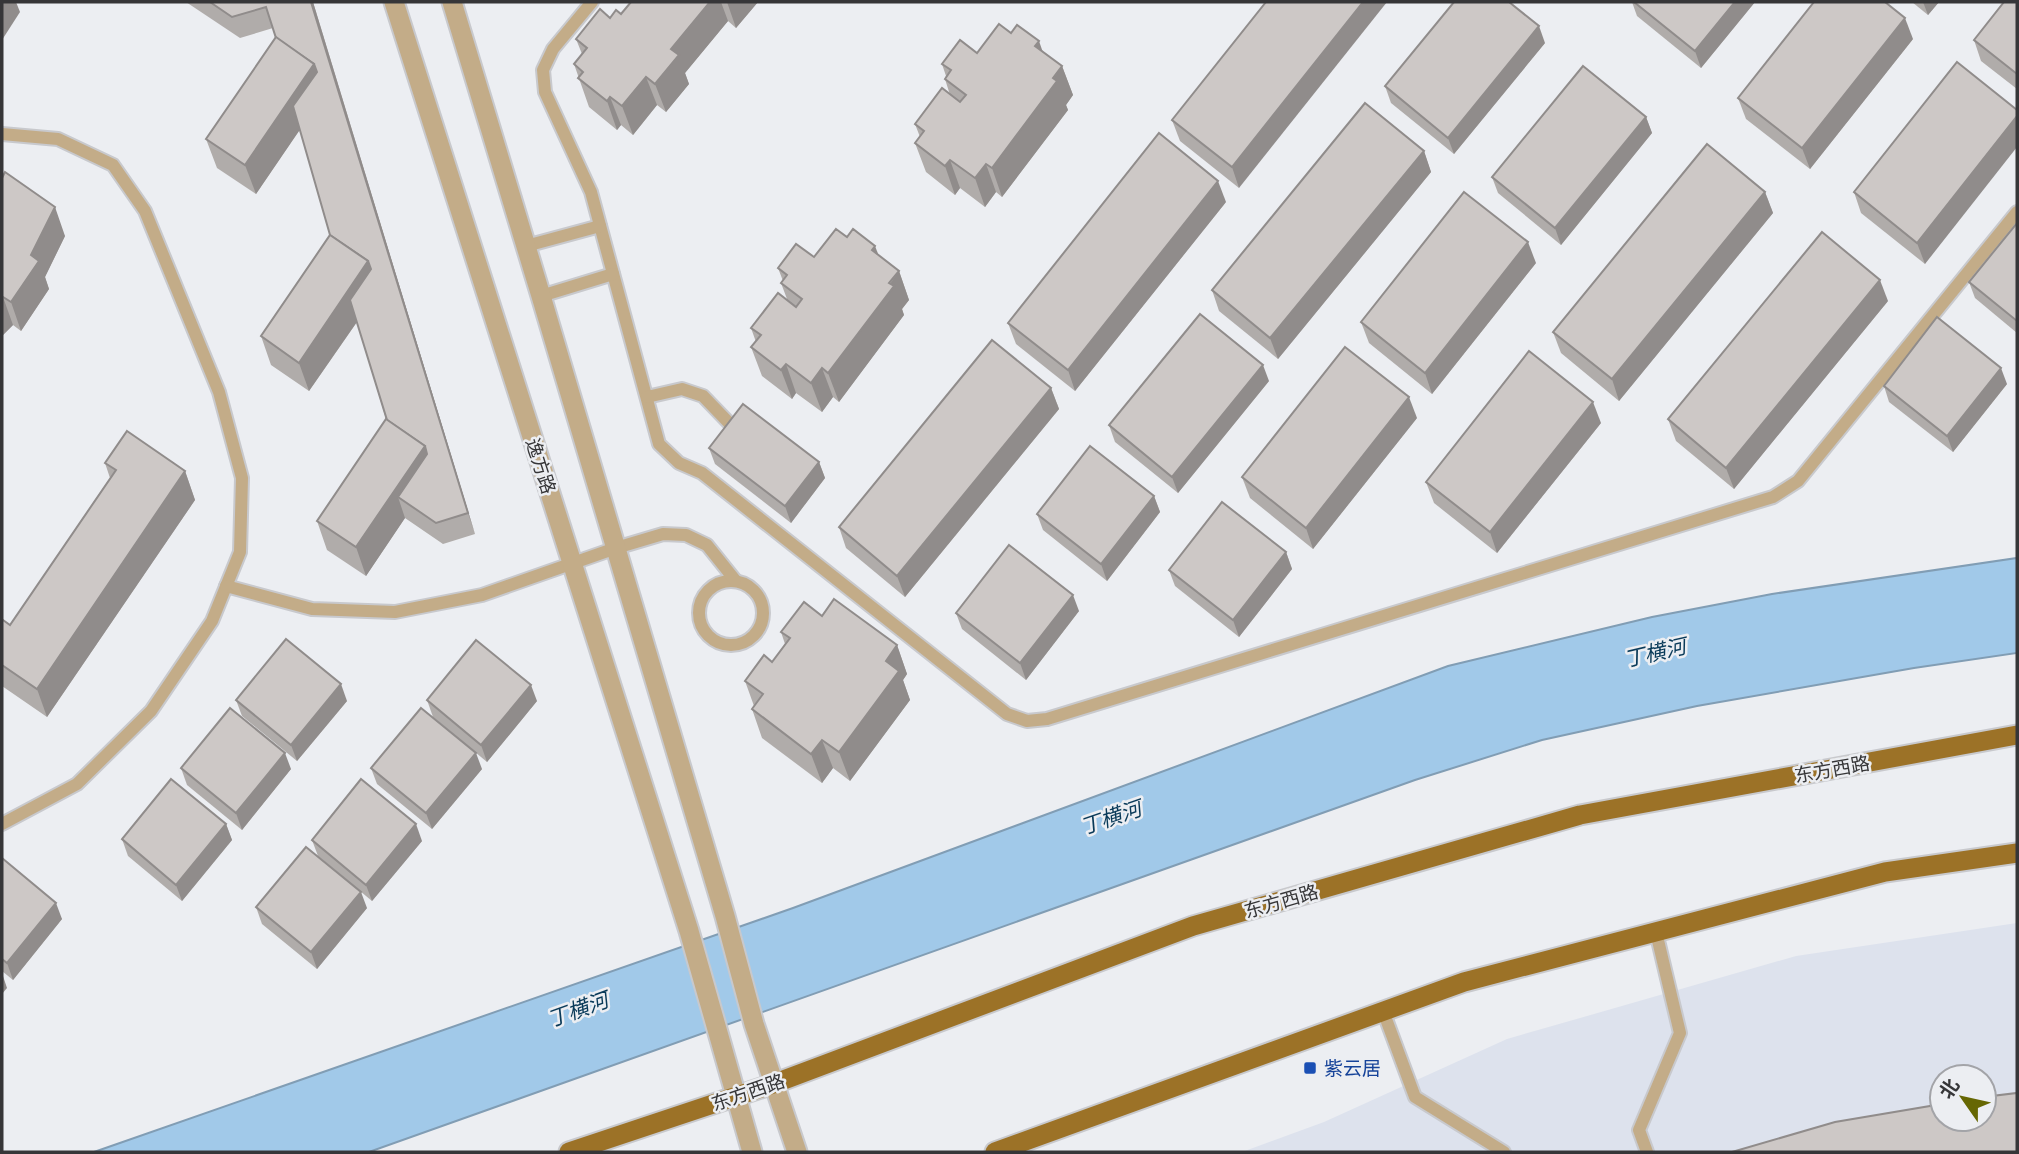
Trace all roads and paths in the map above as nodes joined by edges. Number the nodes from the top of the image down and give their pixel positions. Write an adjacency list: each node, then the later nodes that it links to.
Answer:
1 (394, 2): 13 (street, 逸方路)
2 (452, 2): 7 (street)
3 (592, 2): 6 (lane)
4 (2, 134): 15 (lane)
5 (2017, 212): 10 (lane)
6 (600, 226): 7 (lane); 8 (lane)
7 (526, 246): 9 (street)
8 (613, 274): 9 (lane); 10 (lane)
9 (541, 296): 12 (street)
10 (647, 397): 11 (lane)
11 (729, 423)
12 (616, 548): 13 (lane); 14 (lane); 21 (street)
13 (572, 565): 15 (lane); 22 (street, 逸方路)
14 (735, 580): 14 (lane)
15 (226, 586): 17 (lane)
16 (2017, 735): 21 (main road, 东方西路)
17 (2, 824)
18 (2017, 853): 19 (main road)
19 (1656, 932): 20 (main road); 28 (lane)
20 (1383, 1011): 26 (main road); 27 (lane)
21 (773, 1084): 22 (main road, 东方西路); 25 (street)
22 (736, 1097): 23 (main road, 东方西路); 24 (street, 逸方路)
23 (569, 1152)
24 (752, 1152)
25 (797, 1152)
26 (995, 1152)
27 (1504, 1152)
28 (1647, 1152)

